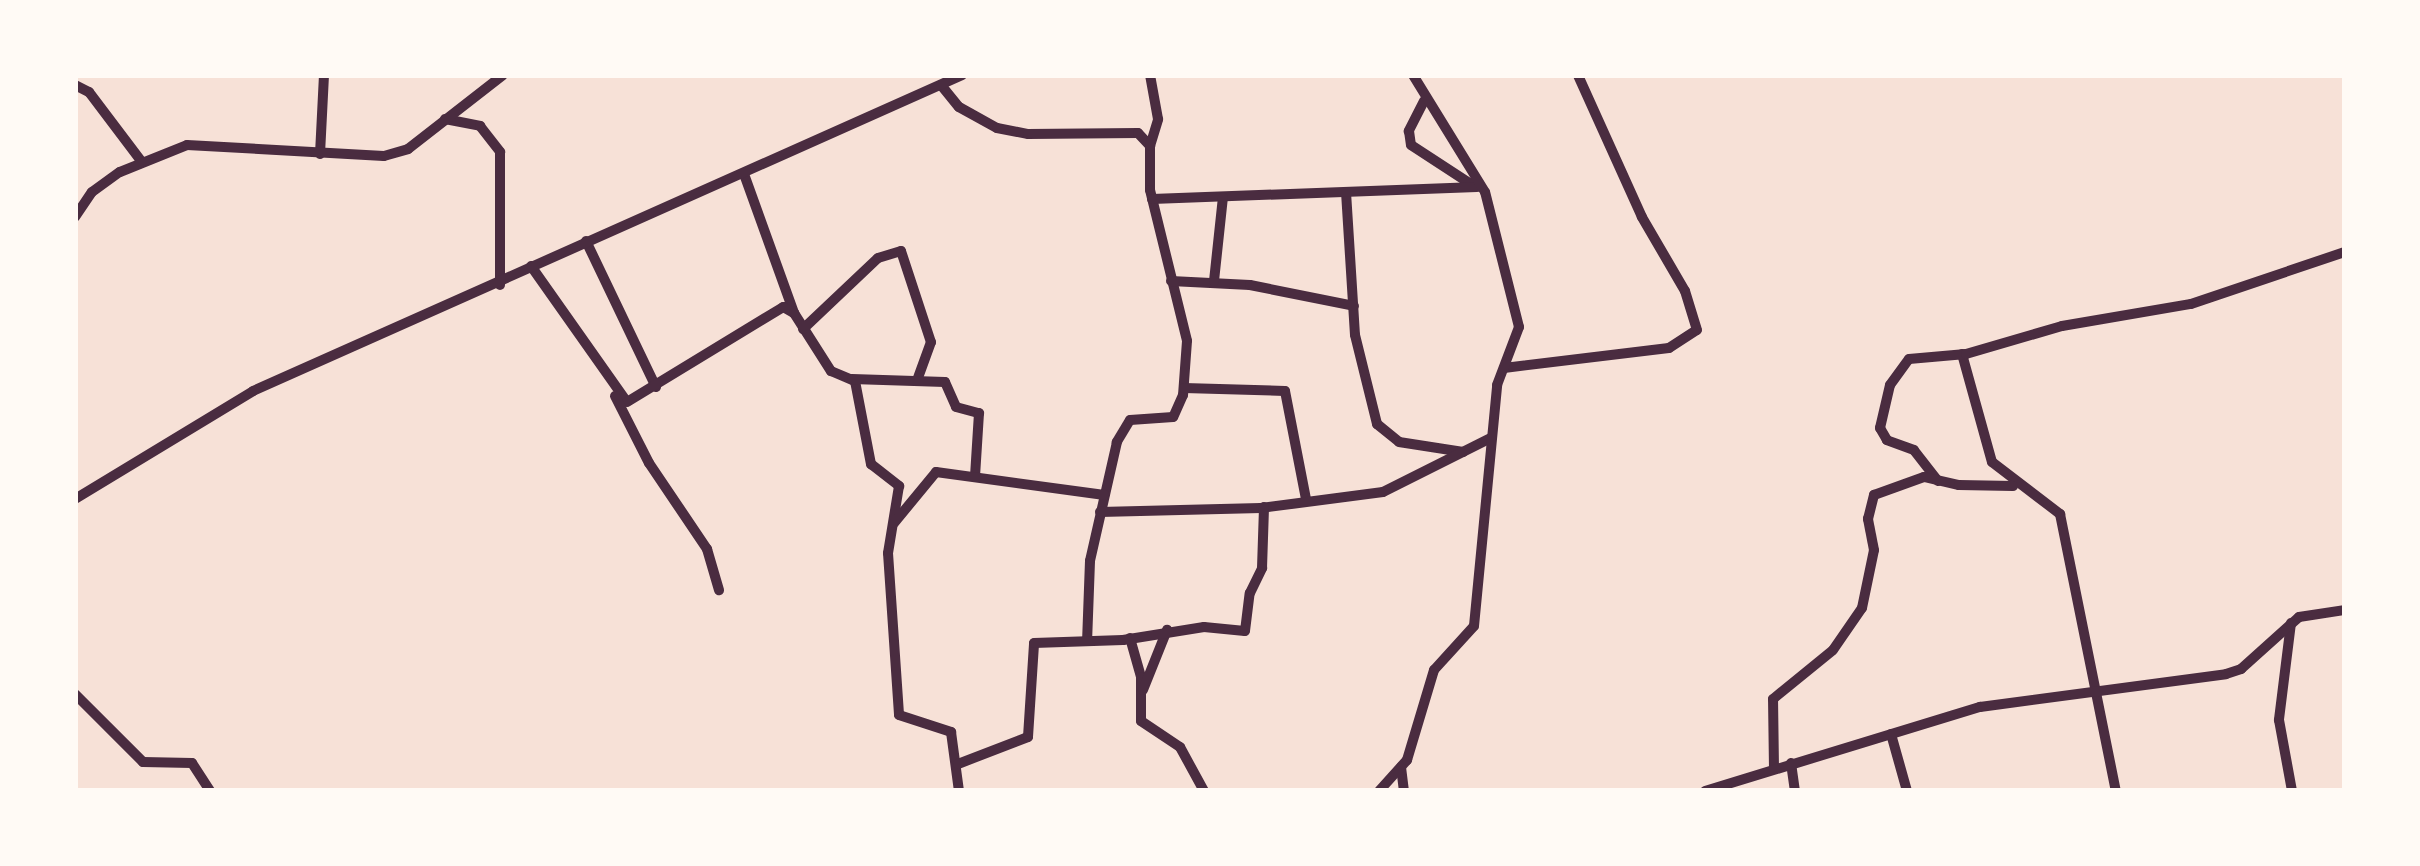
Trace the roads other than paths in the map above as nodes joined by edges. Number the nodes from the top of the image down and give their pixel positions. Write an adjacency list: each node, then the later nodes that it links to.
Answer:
1 (324, 75): 12 (street)
2 (503, 75): 10 (street)
3 (962, 75): 8 (street)
4 (1150, 75): 11 (street)
5 (1413, 75): 9 (street)
6 (1578, 75): 30 (street)
7 (75, 85): 13 (street)
8 (941, 85): 11 (street); 14 (street)
9 (1424, 101): 15 (street); 15 (street)
10 (445, 119): 12 (street); 25 (street)
11 (1150, 146): 18 (street)
12 (320, 154): 13 (street)
13 (142, 162): 19 (street)
14 (744, 174): 20 (street); 27 (street)
15 (1481, 189): 16 (street); 30 (street)
16 (1346, 192): 17 (street); 26 (street)
17 (1223, 198): 18 (street); 24 (street)
18 (1152, 199): 23 (street)
19 (75, 217)
20 (586, 241): 22 (street); 34 (street)
21 (2345, 252): 29 (street)
22 (531, 266): 25 (street); 33 (street)
23 (1170, 280): 24 (street); 35 (street)
24 (1214, 281): 26 (street)
25 (500, 285): 43 (street)
26 (1354, 306): 37 (street)
27 (794, 312): 28 (street); 34 (street)
28 (803, 329): 31 (street); 32 (street)
29 (1962, 354): 39 (street); 40 (street)
30 (1504, 368): 36 (street)
31 (851, 378): 32 (street); 46 (street)
32 (918, 378): 38 (street)
33 (610, 386): 34 (street); 47 (street)
34 (656, 387)
35 (1184, 388): 41 (street); 42 (street)
36 (1491, 438): 37 (street); 59 (street)
37 (1463, 452): 42 (street)
38 (975, 476): 41 (street); 46 (street)
39 (1938, 482): 40 (street); 60 (street)
40 (2018, 486): 53 (street)
41 (1104, 495): 45 (street)
42 (1306, 499): 44 (street)
43 (75, 500)
44 (1264, 507): 45 (street); 50 (street)
45 (1100, 512): 52 (street)
46 (893, 524): 58 (street)
47 (719, 590)
48 (2345, 610): 49 (street)
49 (2291, 622): 53 (street); 70 (street)
50 (1167, 630): 51 (street); 55 (street)
51 (1130, 638): 52 (street); 55 (street)
52 (1087, 641): 58 (street)
53 (2092, 688): 56 (street); 69 (street)
54 (75, 694): 61 (street)
55 (1141, 695): 63 (street)
56 (1891, 734): 57 (street); 68 (street)
57 (1791, 763): 60 (street); 67 (street)
58 (958, 764): 62 (street)
59 (1401, 767): 64 (street); 65 (street)
60 (1774, 769): 66 (street)
61 (210, 791)
62 (958, 791)
63 (1204, 791)
64 (1378, 791)
65 (1404, 791)
66 (1704, 791)
67 (1795, 791)
68 (1907, 791)
69 (2116, 791)
70 (2292, 791)

